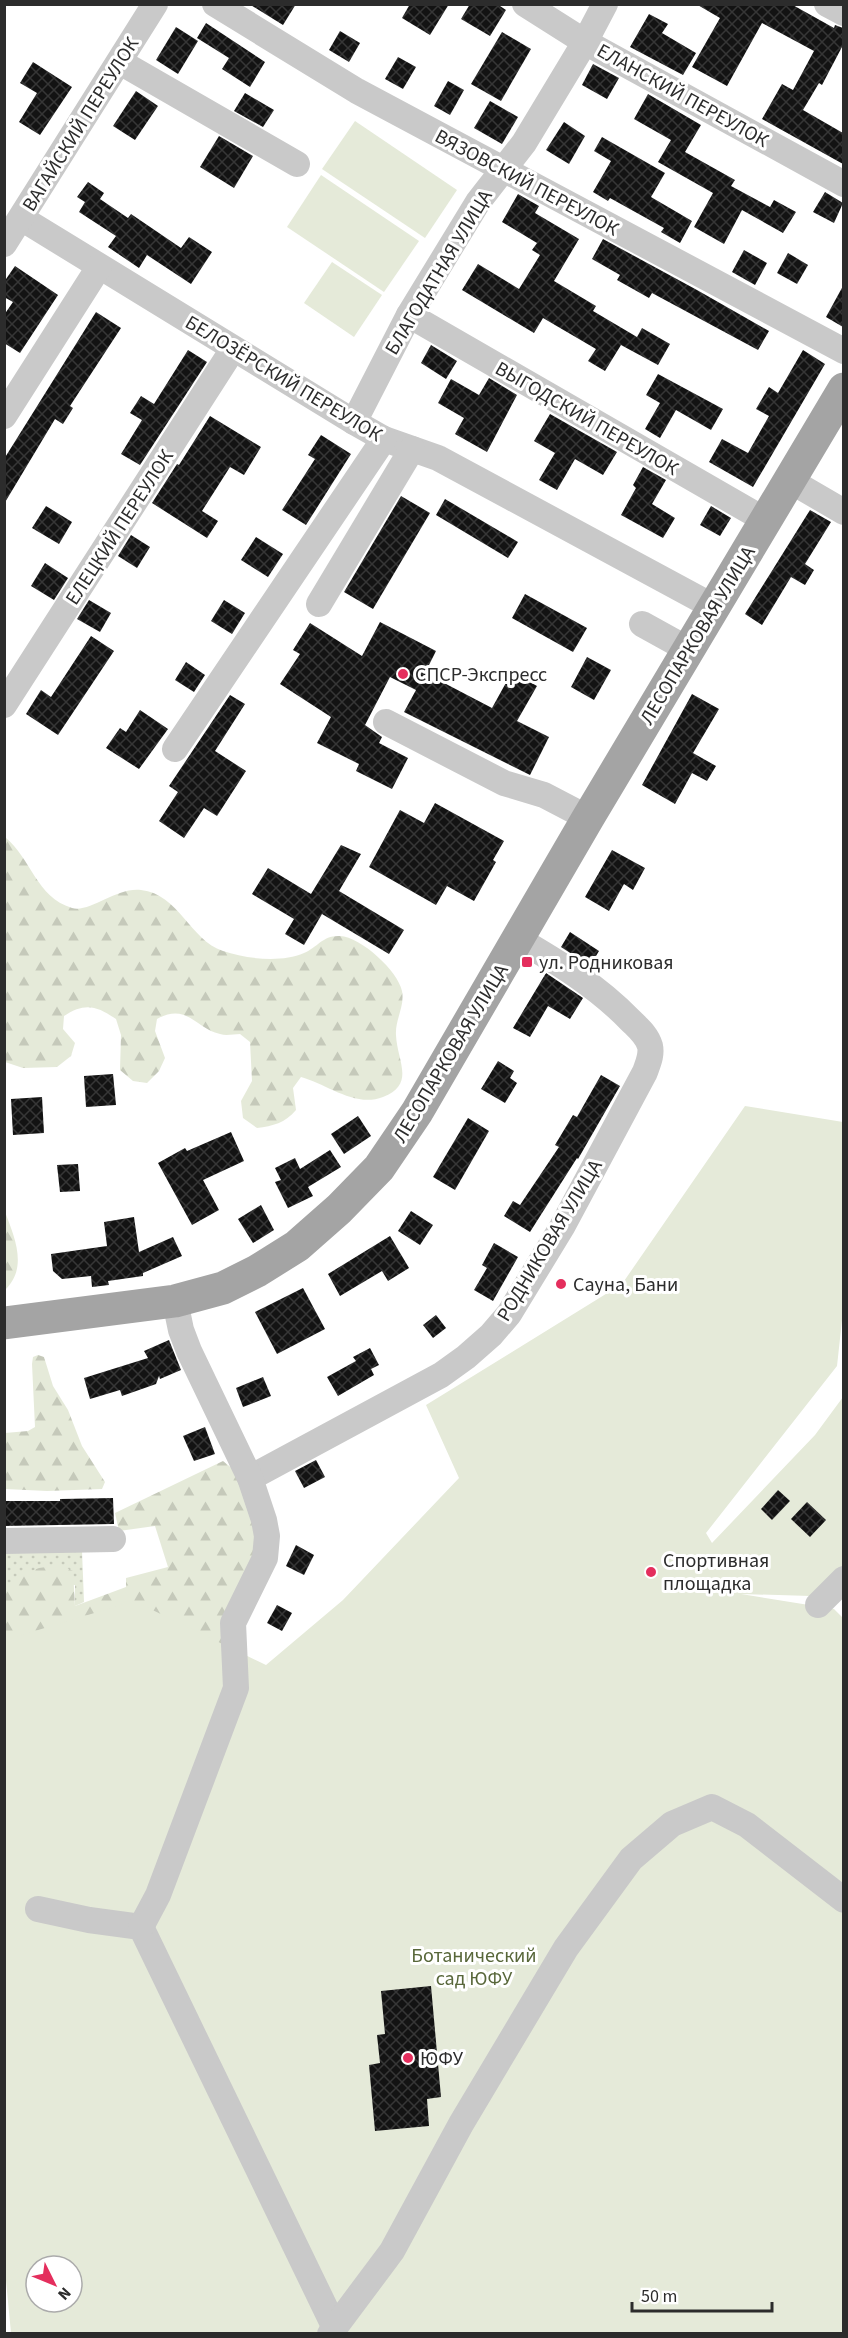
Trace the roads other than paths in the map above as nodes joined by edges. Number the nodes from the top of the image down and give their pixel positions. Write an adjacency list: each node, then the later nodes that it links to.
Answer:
1 (154, 4): 8 (street, ВАГАЙСКИЙ ПЕРЕУЛОК)
2 (215, 4): 10 (street, ВЯЗОВСКИЙ ПЕРЕУЛОК)
3 (525, 4): 7 (street, ЕЛАНСКИЙ ПЕРЕУЛОК)
4 (605, 4): 7 (street, БЛАГОДАТНАЯ УЛИЦА)
5 (827, 4): 6 (street)
6 (843, 13)
7 (585, 42): 10 (street, БЛАГОДАТНАЯ УЛИЦА); 11 (street, ЕЛАНСКИЙ ПЕРЕУЛОК)
8 (120, 62): 9 (street); 12 (street, ВАГАЙСКИЙ ПЕРЕУЛОК)
9 (297, 164)
10 (502, 169): 15 (street, БЛАГОДАТНАЯ УЛИЦА); 17 (street, ВЯЗОВСКИЙ ПЕРЕУЛОК)
11 (843, 184)
12 (21, 218): 13 (street, ВАГАЙСКИЙ ПЕРЕУЛОК); 14 (street, БЕЛОЗЁРСКИЙ ПЕРЕУЛОК)
13 (4, 244)
14 (99, 267): 16 (street, БЕЛОЗЁРСКИЙ ПЕРЕУЛОК); 19 (street)
15 (409, 315): 20 (street, БЛАГОДАТНАЯ УЛИЦА); 25 (street, ВЫГОДСКИЙ ПЕРЕУЛОК)
16 (233, 349): 20 (street, БЕЛОЗЁРСКИЙ ПЕРЕУЛОК); 30 (street, ЕЛЕЦКИЙ ПЕРЕУЛОК)
17 (843, 351)
18 (843, 389): 23 (main road, ЛЕСОПАРКОВАЯ УЛИЦА)
19 (4, 416)
20 (354, 422): 21 (street, БЕЛОЗЁРСКИЙ ПЕРЕУЛОК)
21 (384, 439): 22 (street, БЕЛОЗЁРСКИЙ ПЕРЕУЛОК); 32 (street)
22 (412, 449): 26 (street); 27 (street, БЕЛОЗЁРСКИЙ ПЕРЕУЛОК)
23 (789, 480): 24 (street); 25 (main road, ЛЕСОПАРКОВАЯ УЛИЦА)
24 (843, 512)
25 (765, 520): 27 (main road, ЛЕСОПАРКОВАЯ УЛИЦА)
26 (319, 604)
27 (714, 607): 29 (main road, ЛЕСОПАРКОВАЯ УЛИЦА)
28 (642, 624): 29 (street)
29 (689, 650): 33 (main road, ЛЕСОПАРКОВАЯ УЛИЦА)
30 (4, 705)
31 (386, 722): 33 (street)
32 (175, 749)
33 (588, 818): 34 (main road, ЛЕСОПАРКОВАЯ УЛИЦА)
34 (518, 939): 35 (main road, ЛЕСОПАРКОВАЯ УЛИЦА); 37 (street, РОДНИКОВАЯ УЛИЦА)
35 (175, 1301): 36 (main road, ЛЕСОПАРКОВАЯ УЛИЦА); 37 (street)
36 (4, 1323)
37 (250, 1478): 44 (street)
38 (113, 1539): 39 (street)
39 (4, 1541)
40 (843, 1579): 41 (street)
41 (818, 1605)
42 (843, 1900): 45 (street)
43 (38, 1909): 44 (street)
44 (141, 1927): 45 (street)
45 (332, 2331)

